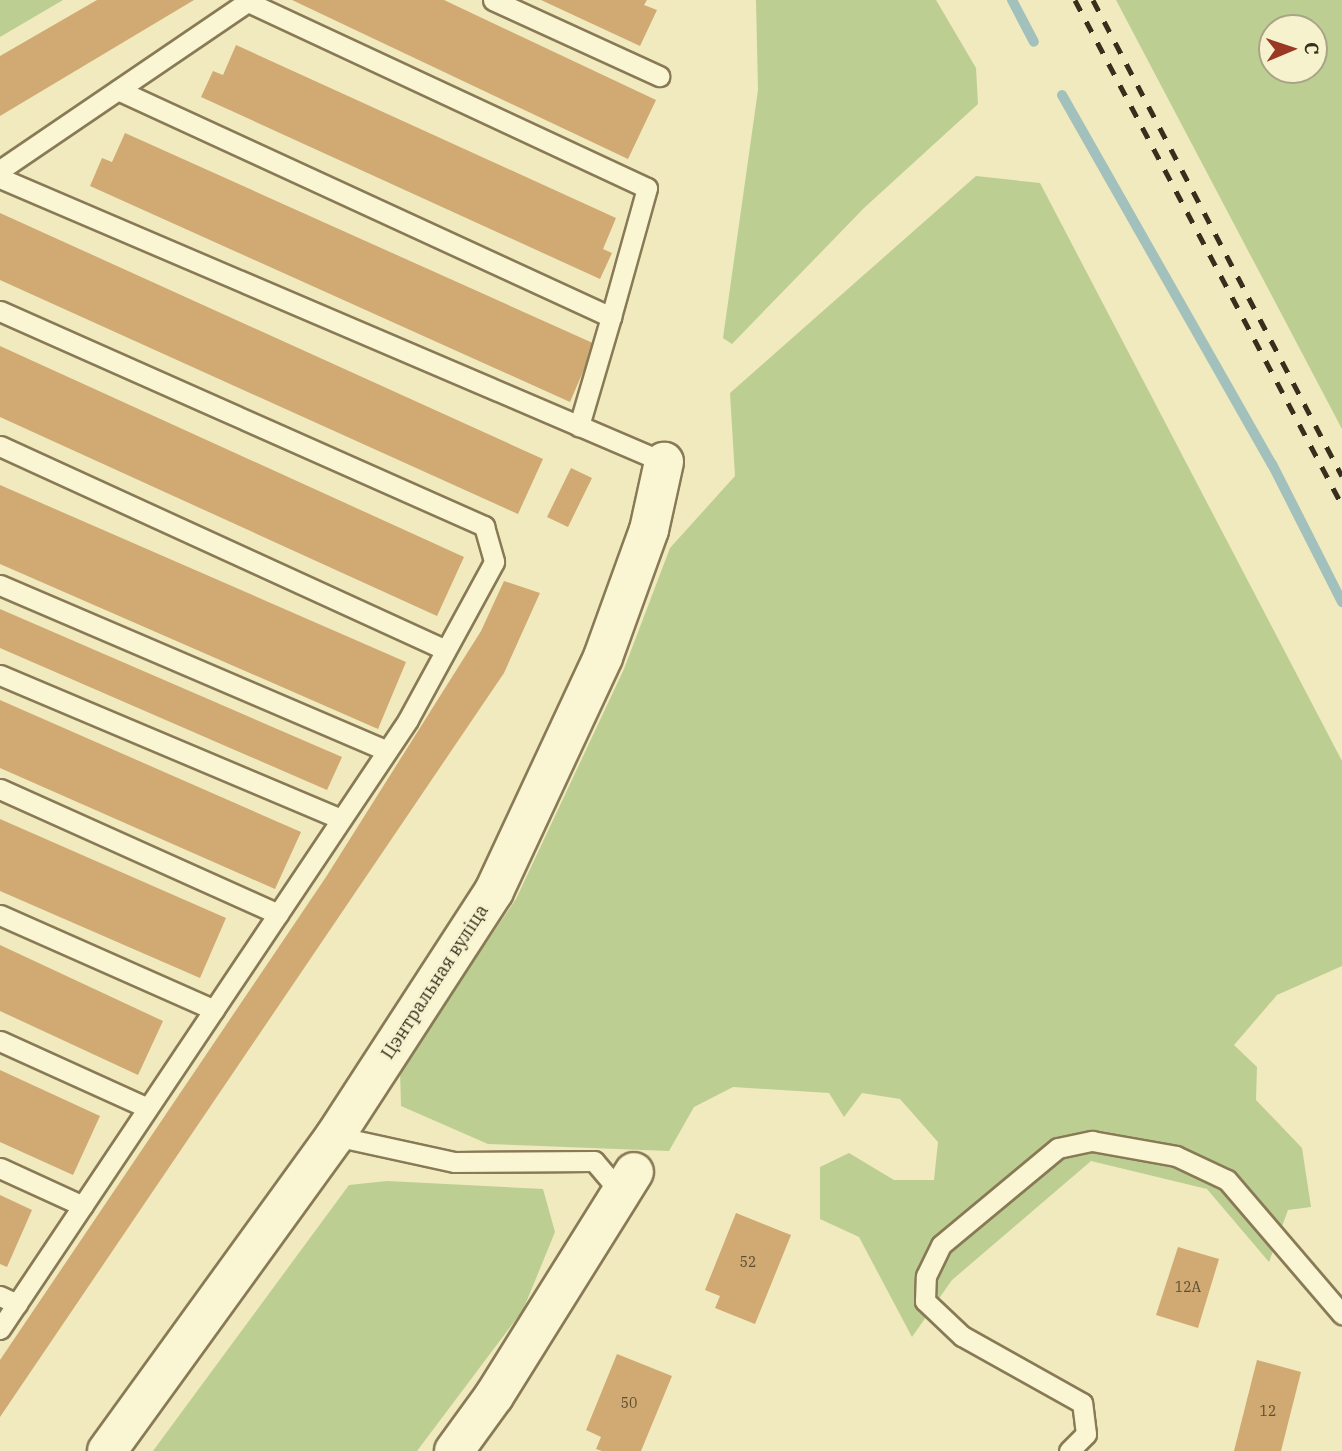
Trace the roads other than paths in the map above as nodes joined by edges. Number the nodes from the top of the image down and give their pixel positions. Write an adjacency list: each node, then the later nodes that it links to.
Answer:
1 (493, 0): 3 (lane)
2 (249, 1): 4 (lane); 8 (lane)
3 (660, 76)
4 (118, 90): 5 (lane); 8 (lane)
5 (0, 170)
6 (0, 178): 9 (lane)
7 (0, 312): 13 (lane)
8 (611, 317): 9 (lane)
9 (579, 426): 11 (lane)
10 (0, 446): 13 (lane)
11 (664, 462): 23 (street, Цэнтральная вуліца)
12 (0, 585): 15 (lane)
13 (446, 650): 15 (lane)
14 (0, 675): 17 (lane)
15 (387, 751): 17 (lane)
16 (0, 789): 18 (lane)
17 (341, 820): 18 (lane)
18 (278, 914): 20 (lane)
19 (0, 915): 20 (lane)
20 (214, 1010): 22 (lane)
21 (0, 1041): 22 (lane)
22 (148, 1108): 26 (lane)
23 (335, 1136): 25 (lane); 30 (street, Цэнтральная вуліца)
24 (0, 1168): 26 (lane)
25 (628, 1183): 31 (street)
26 (83, 1206): 27 (lane)
27 (9, 1300): 29 (lane)
28 (1342, 1314): 32 (lane)
29 (0, 1329)
30 (107, 1451)
31 (454, 1451)
32 (1069, 1451)

